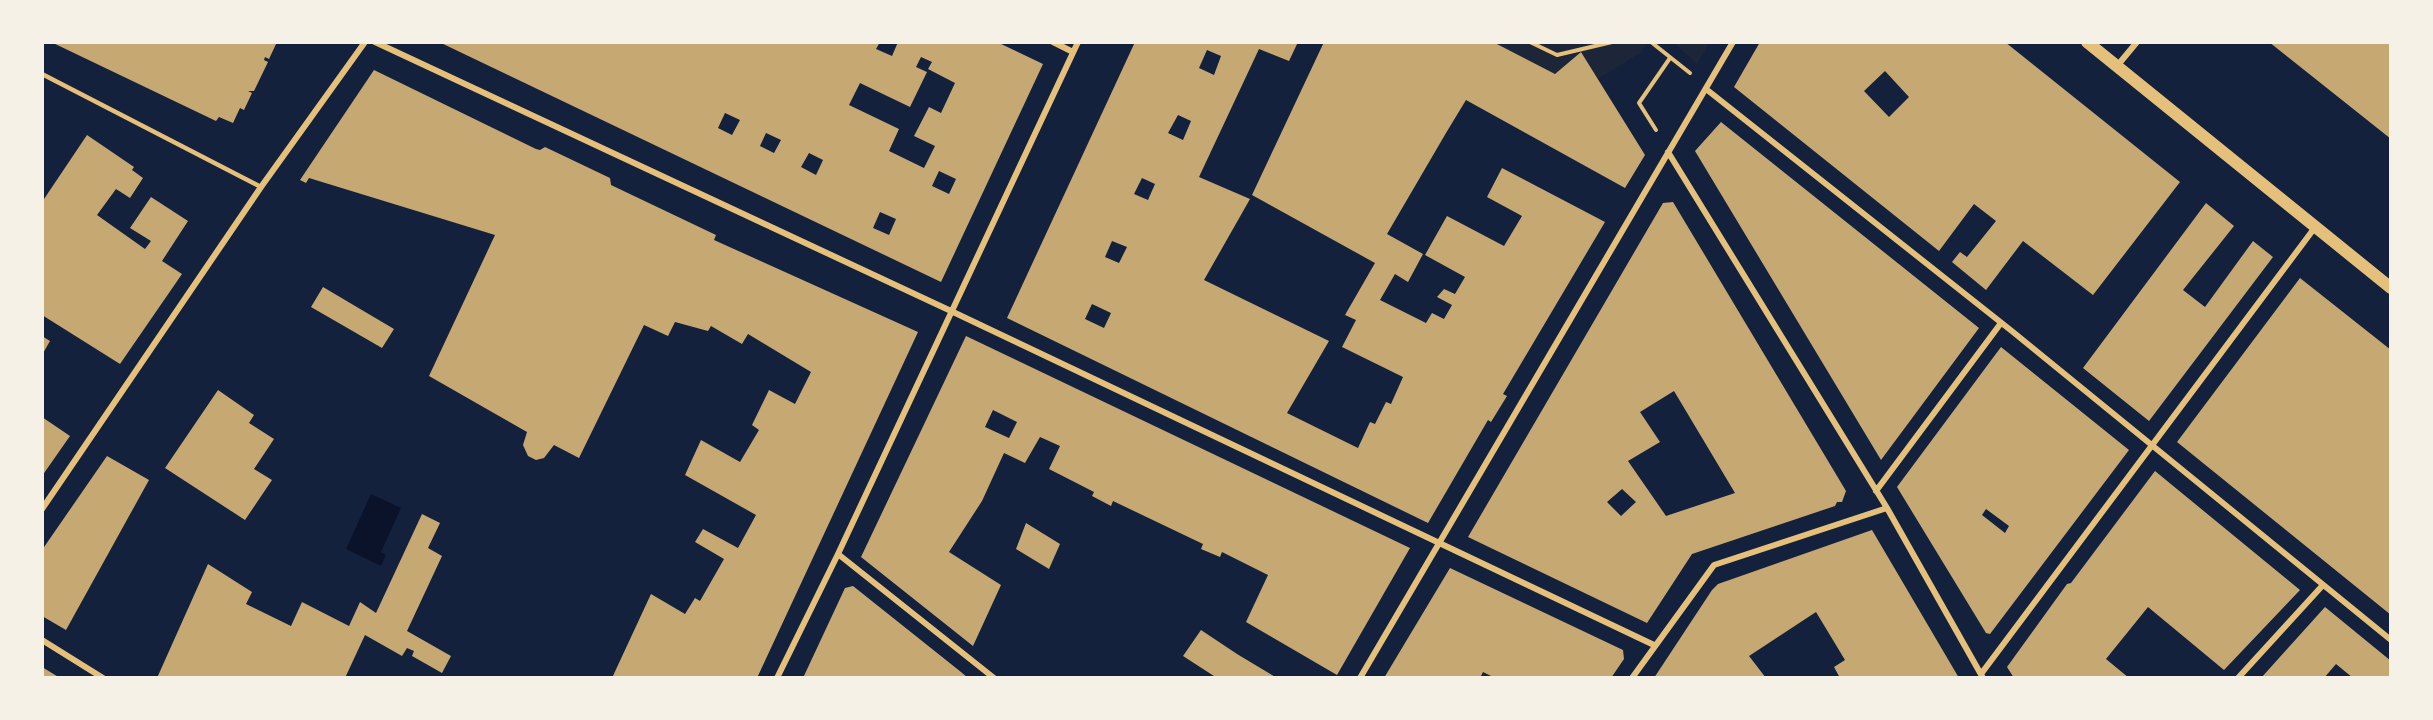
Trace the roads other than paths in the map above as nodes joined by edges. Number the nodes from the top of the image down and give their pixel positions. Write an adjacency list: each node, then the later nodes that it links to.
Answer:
1 (365, 42): 13 (street)
2 (375, 42): 16 (street)
3 (1053, 42): 8 (street)
4 (1078, 42): 8 (street)
5 (1733, 42): 11 (street)
6 (2086, 42): 9 (main road)
7 (2138, 42): 9 (street)
8 (1073, 52): 16 (street)
9 (2117, 66): 14 (main road)
10 (42, 75): 13 (lane)
11 (1706, 89): 12 (street); 17 (street)
12 (1668, 152): 19 (street); 22 (street)
13 (261, 186): 21 (street)
14 (2316, 226): 15 (main road); 18 (street)
15 (2391, 288)
16 (951, 311): 22 (street); 23 (street)
17 (2001, 323): 18 (street); 19 (street)
18 (2153, 446): 24 (street); 28 (street)
19 (1876, 491): 20 (street)
20 (1887, 508): 27 (street); 28 (street)
21 (42, 509)
22 (1440, 544): 27 (street); 32 (street)
23 (838, 554): 30 (street); 31 (street)
24 (2323, 585): 26 (street); 34 (street)
25 (42, 640): 29 (street)
26 (2391, 640)
27 (1654, 645): 33 (street)
28 (1982, 676)
29 (103, 678)
30 (777, 678)
31 (994, 678)
32 (1360, 678)
33 (1632, 678)
34 (2238, 678)

